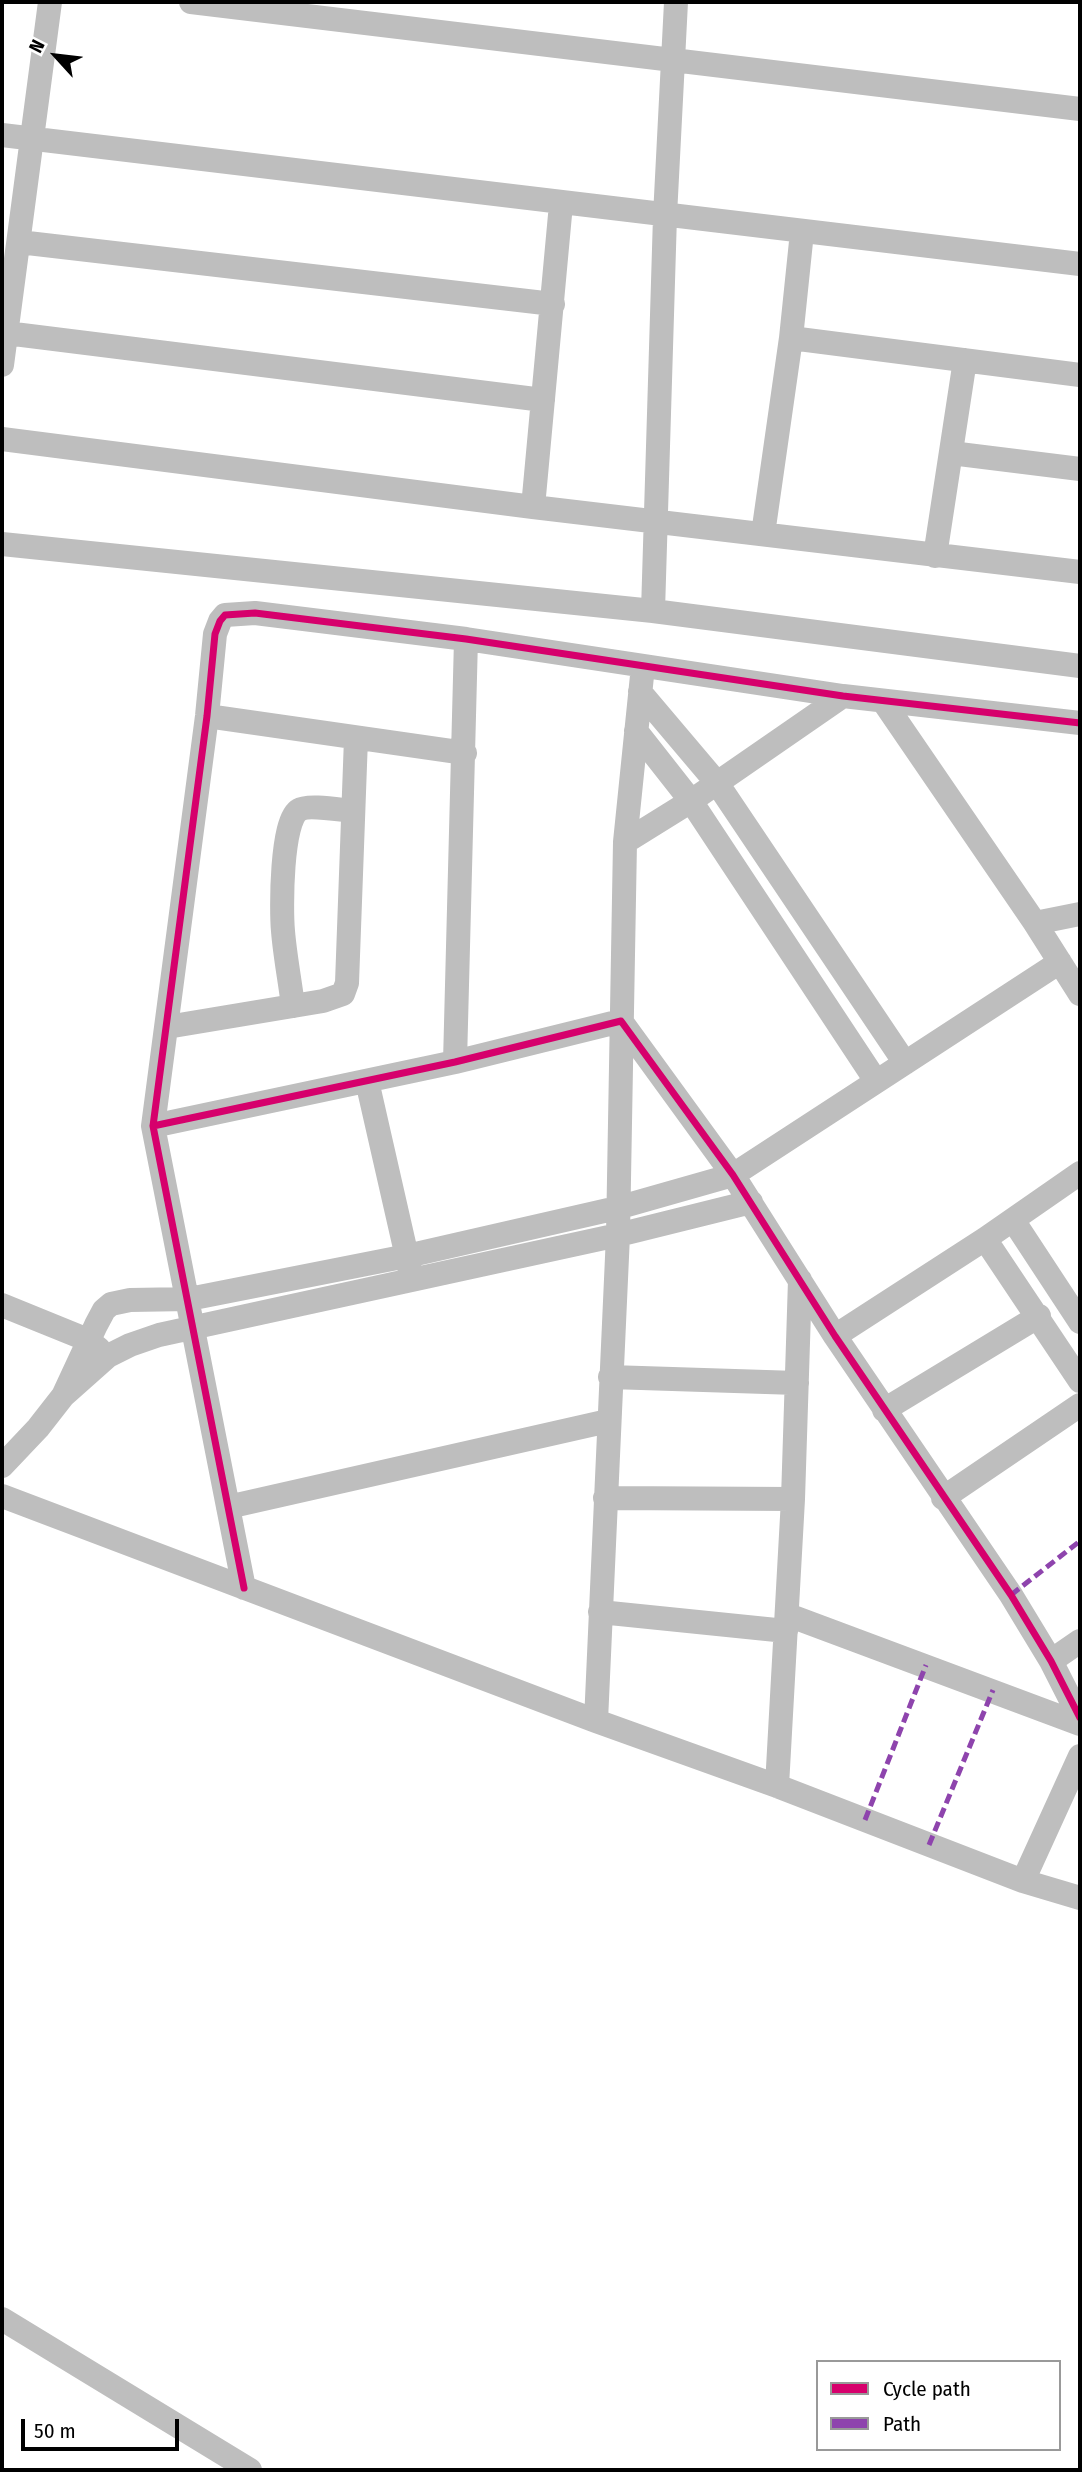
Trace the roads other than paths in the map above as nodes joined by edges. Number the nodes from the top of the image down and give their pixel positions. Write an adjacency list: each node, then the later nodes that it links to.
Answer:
1 (50, 2): 7 (street)
2 (191, 2): 4 (street)
3 (676, 2): 4 (street)
4 (674, 60): 5 (street); 9 (street)
5 (1080, 109)
6 (2, 135): 7 (street)
7 (32, 139): 8 (street); 11 (street)
8 (561, 204): 9 (street); 13 (street)
9 (665, 216): 10 (street); 24 (street)
10 (802, 232): 12 (street); 15 (street)
11 (19, 242): 13 (street); 14 (street)
12 (1080, 264)
13 (553, 304): 19 (street)
14 (6, 333): 17 (street); 19 (street)
15 (791, 338): 16 (street); 25 (street)
16 (965, 360): 18 (street); 21 (street)
17 (2, 365)
18 (1080, 375)
19 (543, 400): 23 (street)
20 (2, 439): 23 (street)
21 (950, 453): 22 (street); 27 (street)
22 (1080, 469)
23 (533, 507): 24 (street)
24 (656, 522): 25 (street); 29 (street)
25 (763, 534): 27 (street)
26 (2, 544): 29 (street)
27 (936, 556): 28 (street)
28 (1080, 572)
29 (653, 611): 32 (street)
30 (466, 639): 31 (street); 36 (street); 40 (street)
31 (643, 666): 33 (street); 34 (street)
32 (1080, 666)
33 (640, 692): 38 (street); 41 (street)
34 (843, 696): 35 (street); 41 (street)
35 (883, 701): 37 (street); 46 (street)
36 (207, 716): 39 (street); 51 (street)
37 (1080, 723)
38 (636, 731): 42 (street); 44 (street)
39 (356, 738): 40 (street); 43 (street)
40 (465, 753): 52 (street)
41 (717, 783): 42 (street); 53 (street)
42 (691, 801): 44 (street); 55 (street)
43 (353, 811): 49 (street); 49 (street)
44 (625, 842): 50 (street)
45 (1080, 914): 46 (street)
46 (1035, 923): 47 (street)
47 (1060, 962): 48 (street); 53 (street)
48 (1080, 994)
49 (293, 1006): 51 (street)
50 (621, 1021): 52 (street); 58 (street); 60 (street)
51 (167, 1027): 56 (street)
52 (455, 1062): 54 (street)
53 (905, 1063): 55 (street)
54 (367, 1081): 56 (street); 64 (street)
55 (876, 1081): 58 (street)
56 (153, 1126): 67 (street)
57 (1080, 1173): 61 (street)
58 (733, 1175): 59 (street); 60 (street)
59 (751, 1202): 62 (street); 65 (street)
60 (617, 1208): 62 (street); 64 (street)
61 (1013, 1220): 63 (street); 70 (street)
62 (618, 1235): 66 (street); 75 (street)
63 (985, 1238): 69 (street); 72 (street)
64 (407, 1256): 66 (street); 67 (street)
65 (800, 1280): 72 (street); 77 (street)
66 (412, 1281): 71 (street)
67 (189, 1299): 71 (street); 73 (street)
68 (2, 1305): 73 (street)
69 (1039, 1316): 76 (street); 80 (street)
70 (1080, 1322)
71 (193, 1329): 74 (street); 87 (street)
72 (835, 1336): 80 (street)
73 (88, 1340): 74 (street); 78 (street)
74 (108, 1356): 78 (street)
75 (610, 1377): 77 (street); 81 (street)
76 (1080, 1381)
77 (797, 1383): 86 (street)
78 (63, 1396): 82 (street)
79 (1080, 1405): 85 (street)
80 (884, 1410): 85 (street)
81 (608, 1421): 84 (street); 87 (street)
82 (2, 1466)
83 (2, 1496): 88 (street)
84 (605, 1497): 86 (street); 89 (street)
85 (943, 1498): 92 (street)
86 (793, 1500): 90 (street)
87 (228, 1507): 88 (street)
88 (244, 1588): 94 (street)
89 (600, 1612): 90 (street); 94 (street)
90 (787, 1623): 95 (street); 97 (street)
91 (1080, 1641): 92 (street)
92 (1051, 1661): 93 (street)
93 (1080, 1718)
94 (596, 1721): 97 (street)
95 (1080, 1724)
96 (1080, 1756): 98 (street)
97 (777, 1786): 98 (street)
98 (1023, 1881): 99 (street)
99 (1080, 1898)
100 (2, 2319): 101 (street)
101 (250, 2470)

